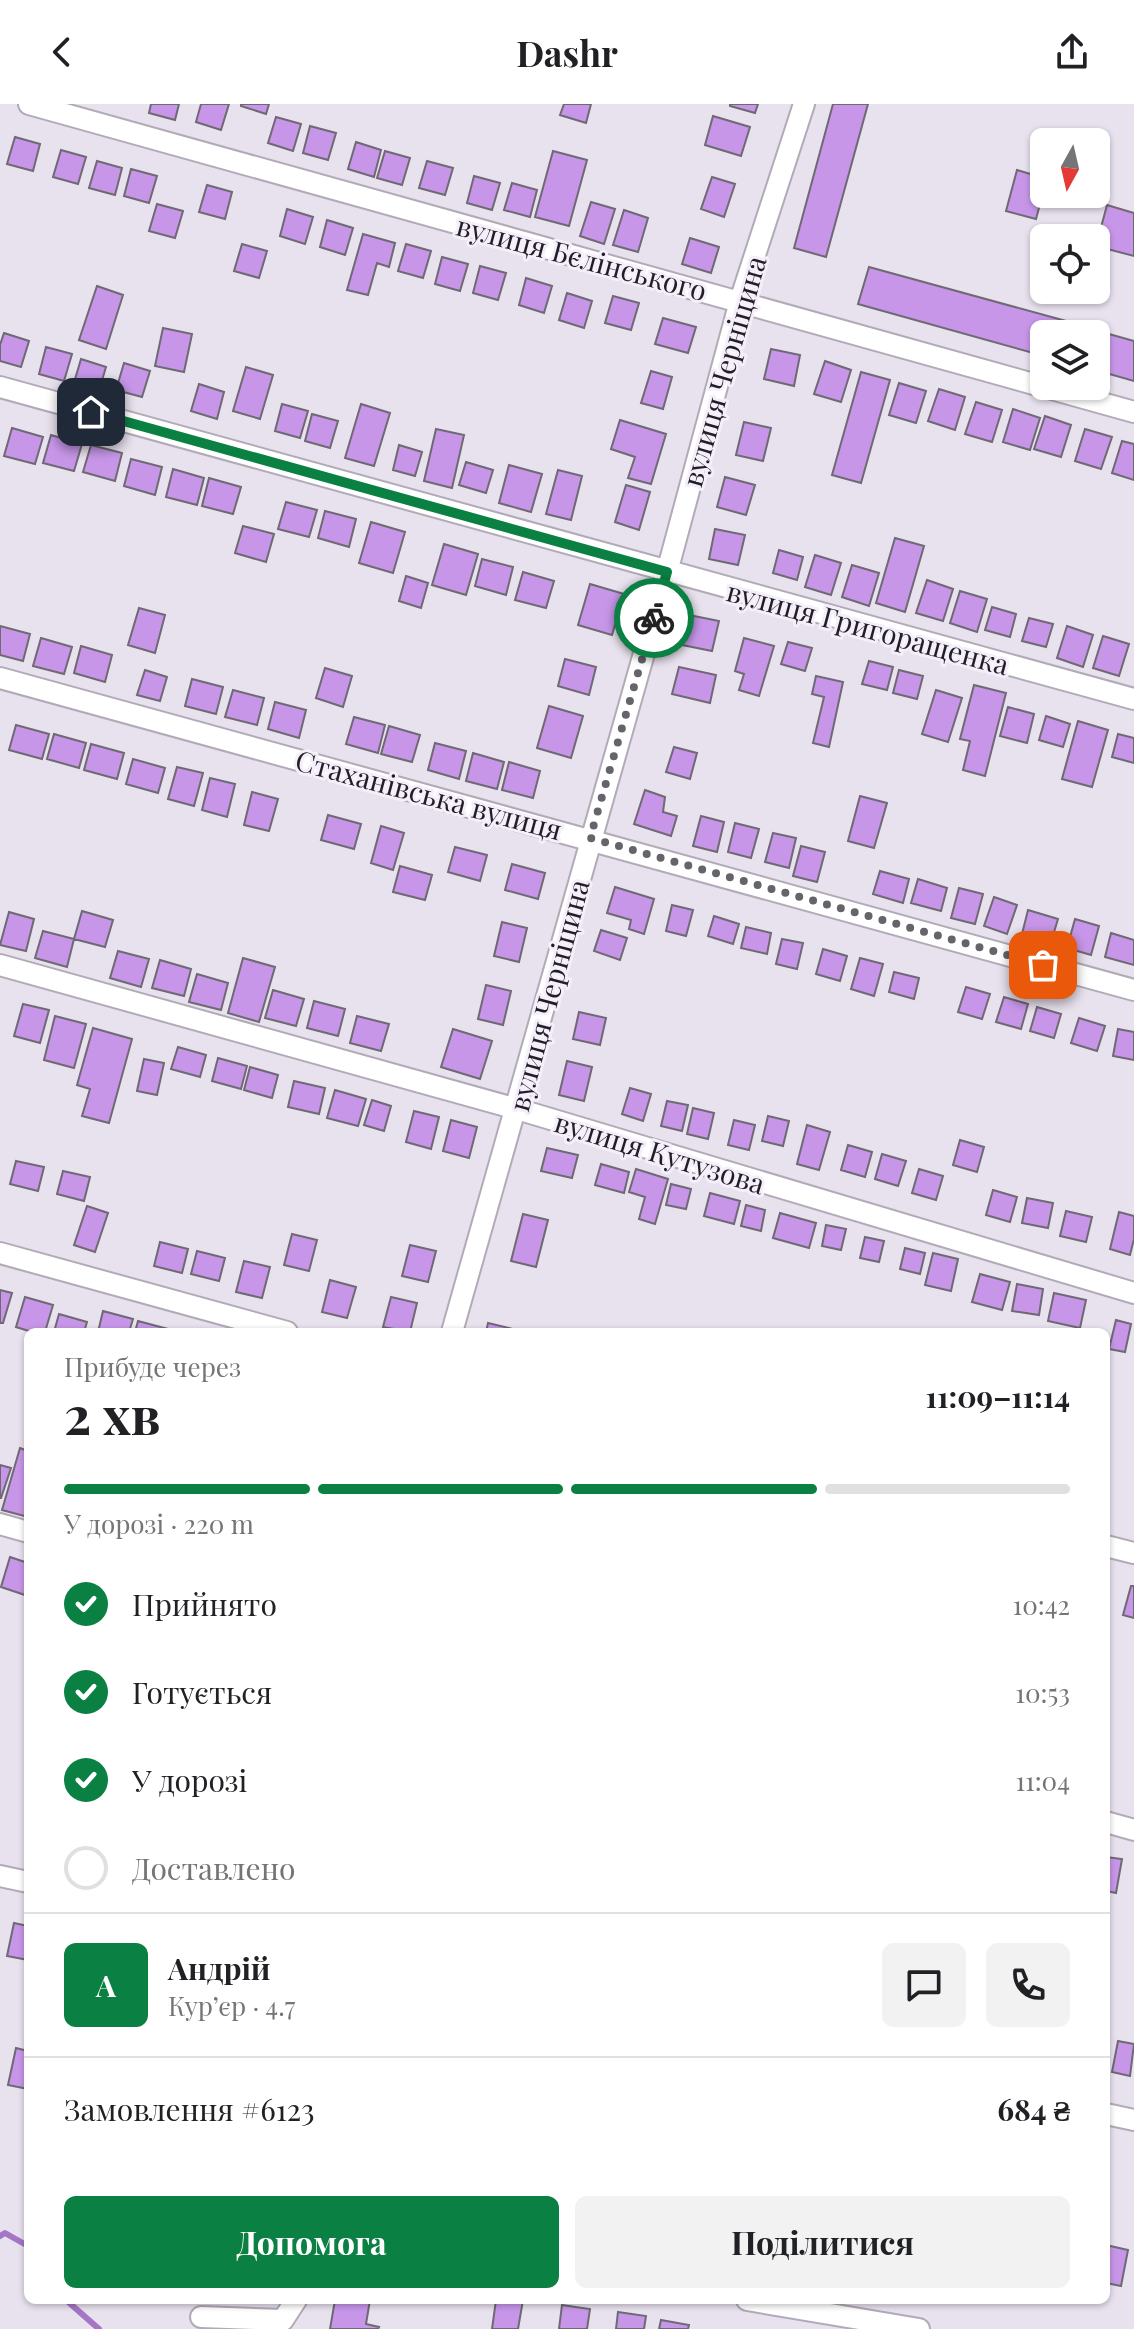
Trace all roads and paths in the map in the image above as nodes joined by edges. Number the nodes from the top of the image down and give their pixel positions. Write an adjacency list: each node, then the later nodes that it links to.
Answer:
1 (29, 104): 3 (street, вулиця Бєлінського)
2 (804, 104): 3 (street, вулиця Черніцина)
3 (740, 301): 5 (street, вулиця Бєлінського); 6 (street, вулиця Черніцина)
4 (0, 387): 6 (street, вулиця Григоращенка)
5 (1134, 412)
6 (667, 572): 8 (street, вулиця Григоращенка); 9 (street, вулиця Черніцина)
7 (0, 678): 9 (street, Стаханівська вулиця)
8 (1134, 699)
9 (590, 838): 11 (street, Стаханівська вулиця); 12 (street, вулиця Черніцина)
10 (0, 965): 12 (street, вулиця Кутузова)
11 (1134, 990)
12 (517, 1109): 14 (street, вулиця Кутузова); 16 (street, вулиця Черніцина)
13 (0, 1253): 15 (street)
14 (1134, 1293)
15 (272, 1328)
16 (453, 1328)
17 (0, 1524): 18 (street)
18 (24, 1531)
19 (1110, 1547): 20 (street)
20 (1134, 1553)
21 (1110, 1823): 22 (street)
22 (1134, 1830)
23 (0, 1876): 24 (street)
24 (24, 1881)
25 (1110, 2115): 26 (street)
26 (1134, 2120)
27 (293, 2304): 29 (street)
28 (771, 2304): 30 (street)
29 (200, 2315)
30 (919, 2329)

